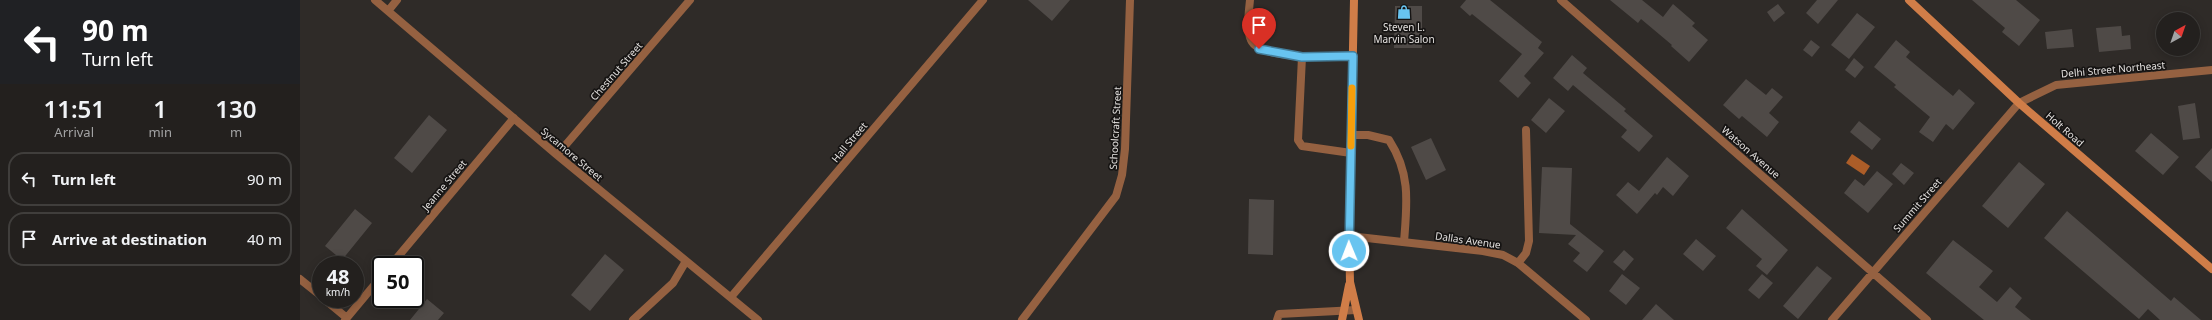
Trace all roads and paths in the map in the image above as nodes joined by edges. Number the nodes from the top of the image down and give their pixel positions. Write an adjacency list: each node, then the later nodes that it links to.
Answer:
1 (376, 0): 10 (street, Sycamore Street)
2 (397, 0): 10 (street)
3 (690, 0): 19 (street, Chestnut Street)
4 (983, 0): 31 (street, Hall Street)
5 (1130, 0): 39 (street, Schoolcraft Street)
6 (1250, 0): 12 (street)
7 (1354, 0): 11 (main road)
8 (1561, 0): 26 (street, Watson Avenue)
9 (1909, 0): 14 (main road, Holt Road)
10 (388, 11): 15 (street, Sycamore Street)
11 (1353, 56): 12 (street); 17 (main road)
12 (1302, 57): 18 (street)
13 (2212, 70): 14 (street, Delhi Street Northeast)
14 (2019, 103): 25 (main road, Holt Road); 26 (street, Summit Street)
15 (514, 118): 19 (street, Sycamore Street); 22 (street, Jeanne Street)
16 (1526, 130): 24 (street)
17 (1351, 135): 18 (main road); 21 (street)
18 (1351, 153): 20 (main road)
19 (557, 155): 23 (street, Sycamore Street)
20 (1349, 236): 21 (street, Dallas Avenue); 28 (main road)
21 (1404, 242): 24 (street, Dallas Avenue)
22 (399, 256)
23 (686, 261): 31 (street, Sycamore Street); 37 (street)
24 (1518, 263): 42 (street, Dallas Avenue)
25 (2212, 270)
26 (1872, 272): 43 (street, Summit Street); 44 (street, Watson Avenue)
27 (300, 279): 30 (street)
28 (1350, 282): 33 (main road); 34 (main road)
29 (372, 288): 36 (street)
30 (312, 289)
31 (731, 297): 38 (street, Sycamore Street)
32 (334, 308): 36 (street)
33 (1344, 310): 34 (street); 35 (street); 40 (main road)
34 (1356, 310): 41 (main road)
35 (1278, 317)
36 (346, 319)
37 (633, 320)
38 (758, 320)
39 (1022, 320)
40 (1342, 320)
41 (1358, 320)
42 (1586, 320)
43 (1832, 320)
44 (1927, 320)

